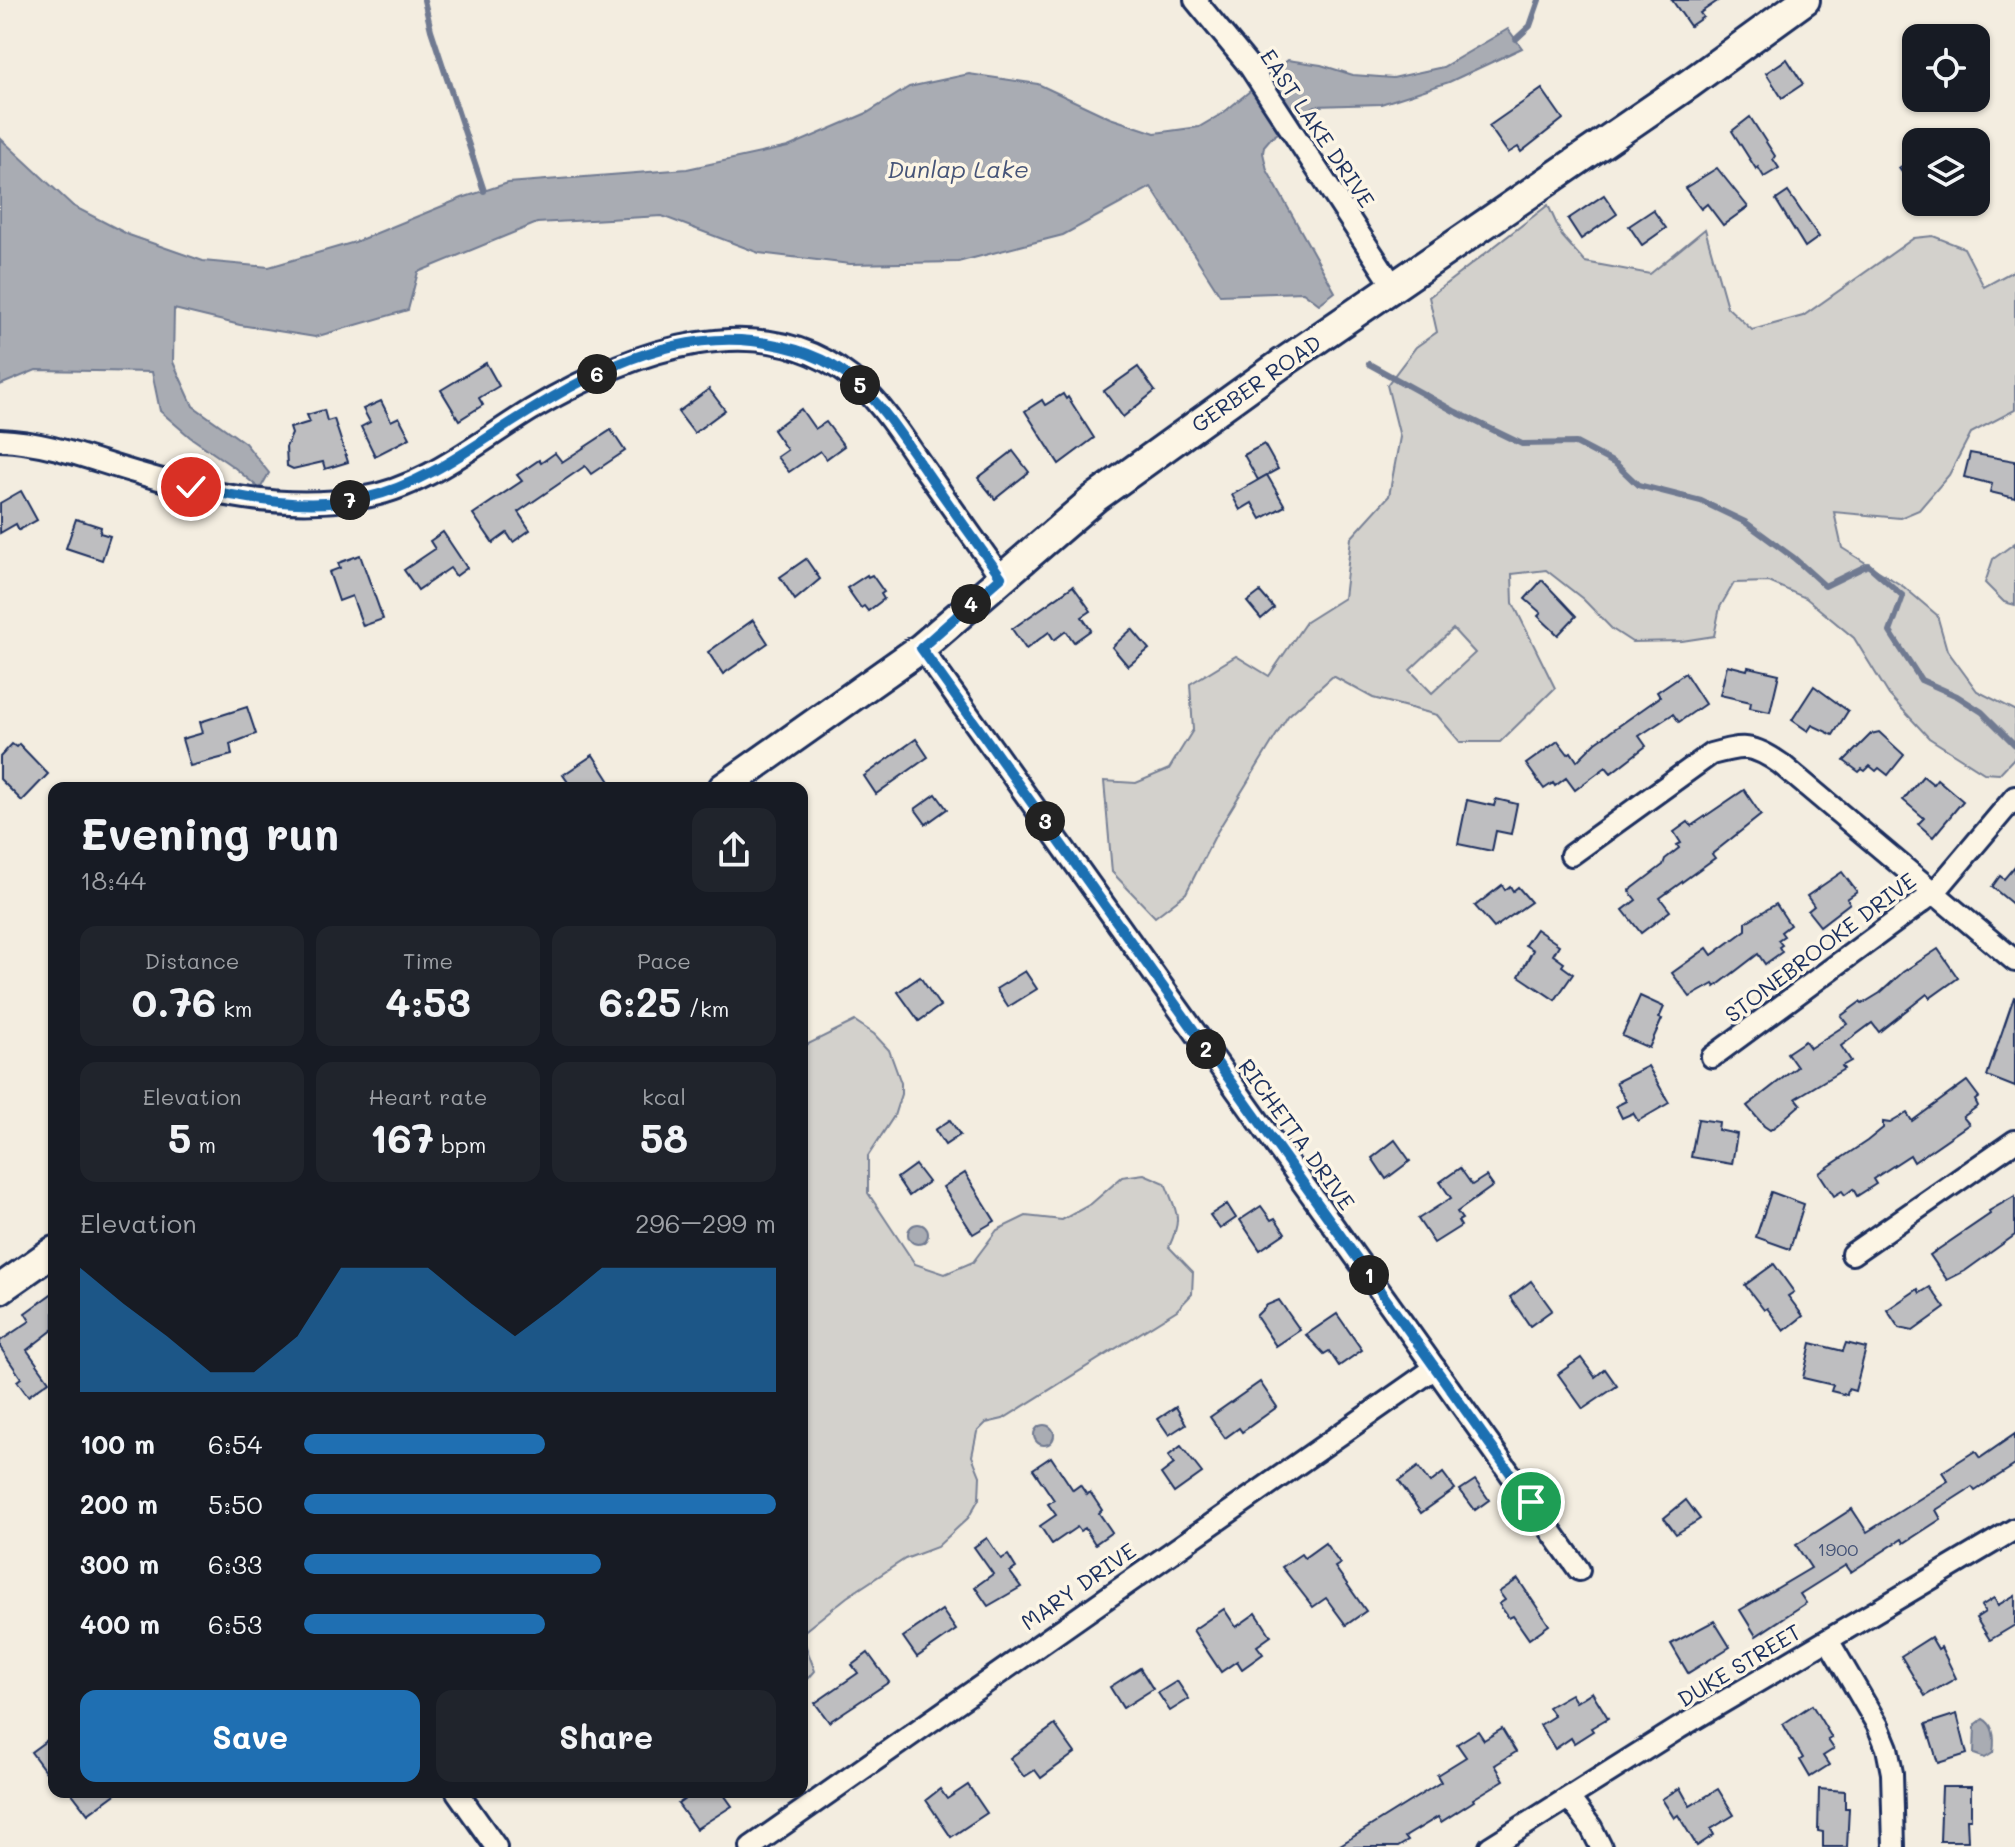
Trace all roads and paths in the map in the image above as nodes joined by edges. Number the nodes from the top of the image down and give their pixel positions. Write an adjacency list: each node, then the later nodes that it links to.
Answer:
1 (1195, 0): 3 (street, EAST LAKE DRIVE)
2 (1805, 0): 3 (street, GERBER ROAD)
3 (1394, 287): 5 (street, GERBER ROAD)
4 (0, 440): 5 (street)
5 (1001, 577): 6 (street, GERBER ROAD)
6 (921, 648): 7 (street, GERBER ROAD); 17 (street, RICHETTA DRIVE)
7 (731, 782)
8 (2015, 797): 10 (street, STONEBROOKE DRIVE)
9 (1571, 855): 10 (street)
10 (1934, 893): 11 (street); 12 (street, STONEBROOKE DRIVE)
11 (2015, 961)
12 (1712, 1057)
13 (2015, 1141): 14 (street)
14 (1852, 1254)
15 (48, 1255): 16 (street)
16 (0, 1289)
17 (1435, 1368): 19 (street, RICHETTA DRIVE); 24 (street, MARY DRIVE)
18 (2015, 1529): 20 (street, DUKE STREET)
19 (1579, 1570)
20 (1828, 1640): 22 (street, DUKE STREET); 27 (street)
21 (461, 1798): 23 (street)
22 (1569, 1798): 25 (street, DUKE STREET); 26 (street)
23 (496, 1847)
24 (751, 1847)
25 (1490, 1847)
26 (1601, 1847)
27 (1894, 1847)

